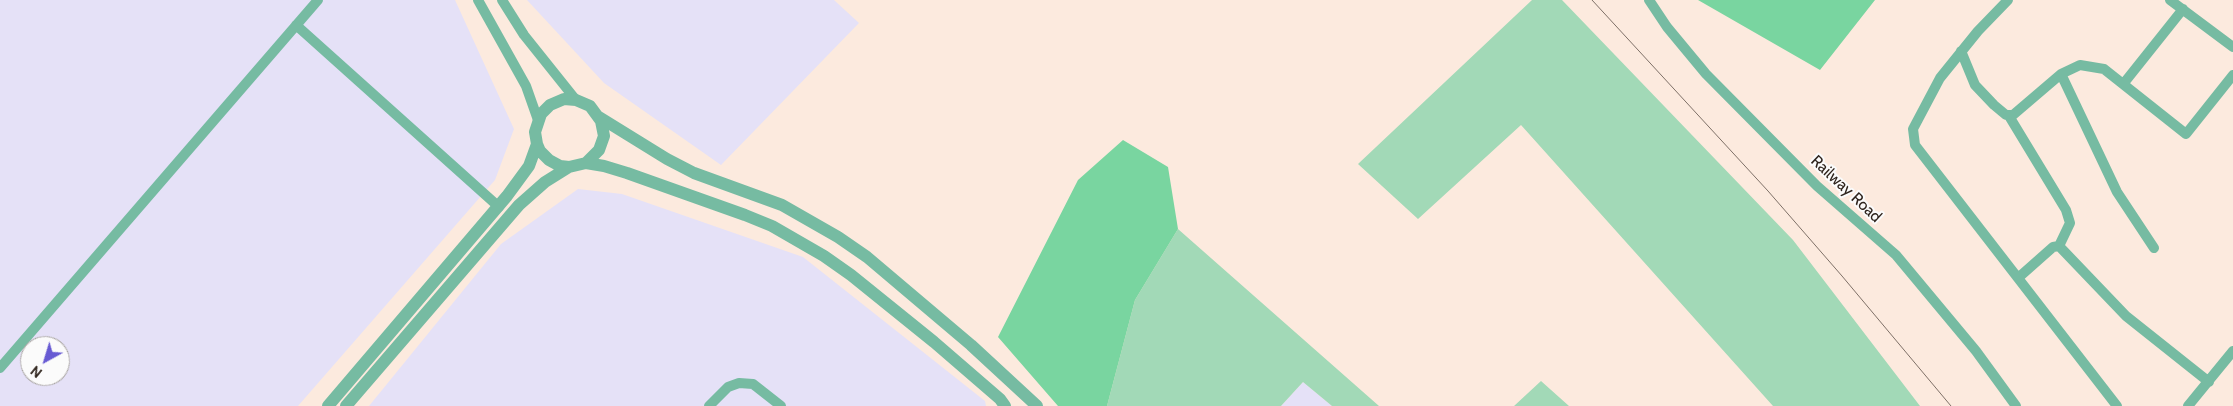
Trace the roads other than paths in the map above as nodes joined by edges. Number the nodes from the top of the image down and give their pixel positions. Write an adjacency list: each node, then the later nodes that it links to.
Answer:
1 (478, 0): 17 (street)
2 (502, 0): 14 (street)
3 (1649, 0): 34 (street, Railway Road)
4 (2008, 0): 10 (street)
5 (2170, 0): 7 (street)
6 (312, 2): 8 (street)
7 (2183, 9): 9 (street); 13 (street)
8 (296, 25): 21 (street); 26 (street)
9 (2233, 47)
10 (1961, 52): 15 (street); 24 (street)
11 (2061, 74): 13 (street); 15 (street); 23 (street)
12 (2233, 75): 13 (street)
13 (2124, 83)
14 (576, 100): 16 (street); 17 (street)
15 (2009, 116): 22 (street)
16 (599, 117): 19 (street); 33 (street)
17 (538, 120): 18 (street)
18 (537, 144): 20 (street); 21 (street)
19 (586, 163): 20 (street); 32 (street)
20 (569, 167): 29 (street)
21 (499, 207): 28 (street)
22 (2059, 246): 24 (street); 27 (street)
23 (2154, 248)
24 (2018, 278): 35 (street)
25 (2233, 352): 27 (street)
26 (0, 368)
27 (2209, 382): 36 (street)
28 (328, 406)
29 (346, 406)
30 (709, 406): 31 (street)
31 (781, 406)
32 (1005, 406)
33 (1037, 406)
34 (2016, 406)
35 (2117, 406)
36 (2188, 406)

